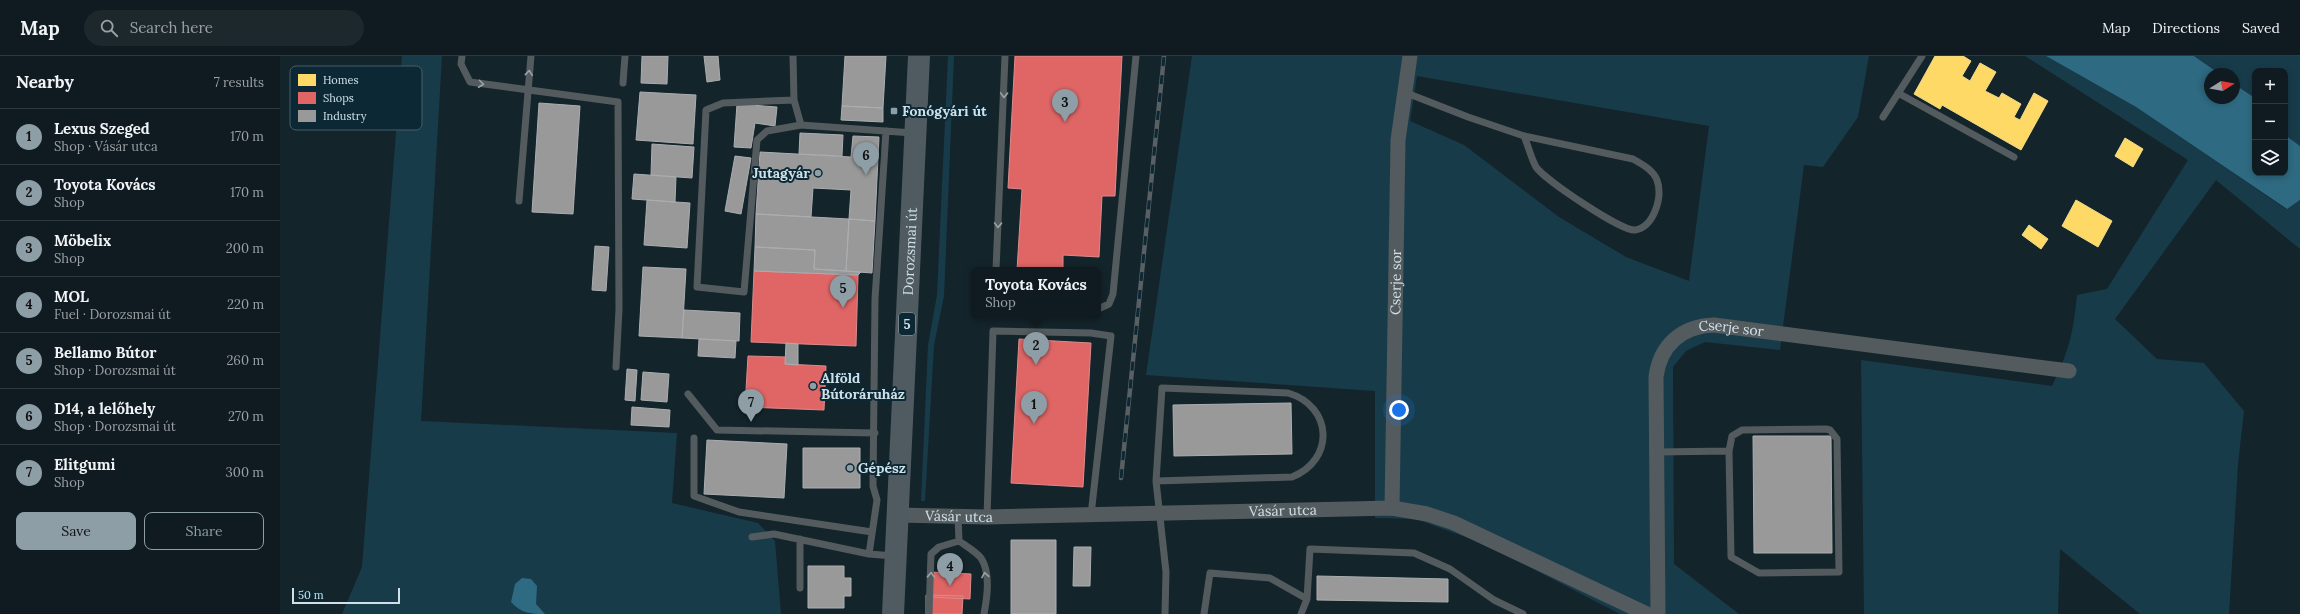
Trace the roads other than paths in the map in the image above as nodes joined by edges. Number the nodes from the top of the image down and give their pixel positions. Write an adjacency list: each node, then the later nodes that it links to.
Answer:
1 (462, 56): 11 (lane, one-way to 11)
2 (531, 56): 11 (lane, one-way to 2)
3 (625, 56): 10 (lane)
4 (793, 56): 14 (lane)
5 (919, 56): 18 (main road, Dorozsmai út / 5)
6 (1006, 56): 22 (lane, one-way to 22)
7 (1136, 56): 23 (lane)
8 (1410, 56): 12 (street, Cserje sor)
9 (1922, 56): 13 (lane)
10 (623, 83)
11 (528, 90): 21 (lane); 24 (lane)
12 (1404, 92): 19 (lane); 32 (street, Cserje sor)
13 (1898, 93): 15 (lane); 20 (lane)
14 (794, 100): 16 (lane); 16 (lane)
15 (1883, 117)
16 (801, 125): 17 (lane)
17 (886, 131): 18 (lane); 27 (lane)
18 (915, 133): 34 (main road, Dorozsmai út / 5)
19 (1524, 136): 19 (lane)
20 (2014, 157)
21 (519, 201)
22 (996, 267)
23 (1101, 308)
24 (616, 367)
25 (2068, 371): 30 (street, Cserje sor)
26 (688, 394): 27 (lane)
27 (875, 433): 38 (lane)
28 (694, 438): 38 (lane)
29 (1729, 451): 29 (lane); 30 (lane)
30 (1657, 452): 54 (street, Cserje sor)
31 (1156, 481): 31 (lane); 33 (lane)
32 (1392, 508): 33 (street, Vásár utca); 53 (street, Vásár utca)
33 (1159, 514): 35 (street, Vásár utca); 49 (lane)
34 (897, 515): 36 (street, Vásár utca); 43 (main road, Dorozsmai út / 5)
35 (1091, 515): 37 (street, Vásár utca); 37 (lane)
36 (958, 517): 37 (street, Vásár utca); 41 (lane)
37 (987, 517)
38 (872, 532): 42 (lane)
39 (752, 537): 40 (lane)
40 (800, 539): 42 (lane); 44 (lane)
41 (958, 541): 47 (lane, one-way to 41); 48 (lane, one-way to 41)
42 (869, 554): 43 (lane)
43 (896, 557): 46 (main road, Dorozsmai út / 5)
44 (800, 588)
45 (1307, 599): 50 (lane); 51 (lane); 52 (lane)
46 (894, 614)
47 (929, 614)
48 (984, 614)
49 (1165, 614)
50 (1204, 614)
51 (1301, 614)
52 (1523, 614)
53 (1647, 614)
54 (1658, 614)

